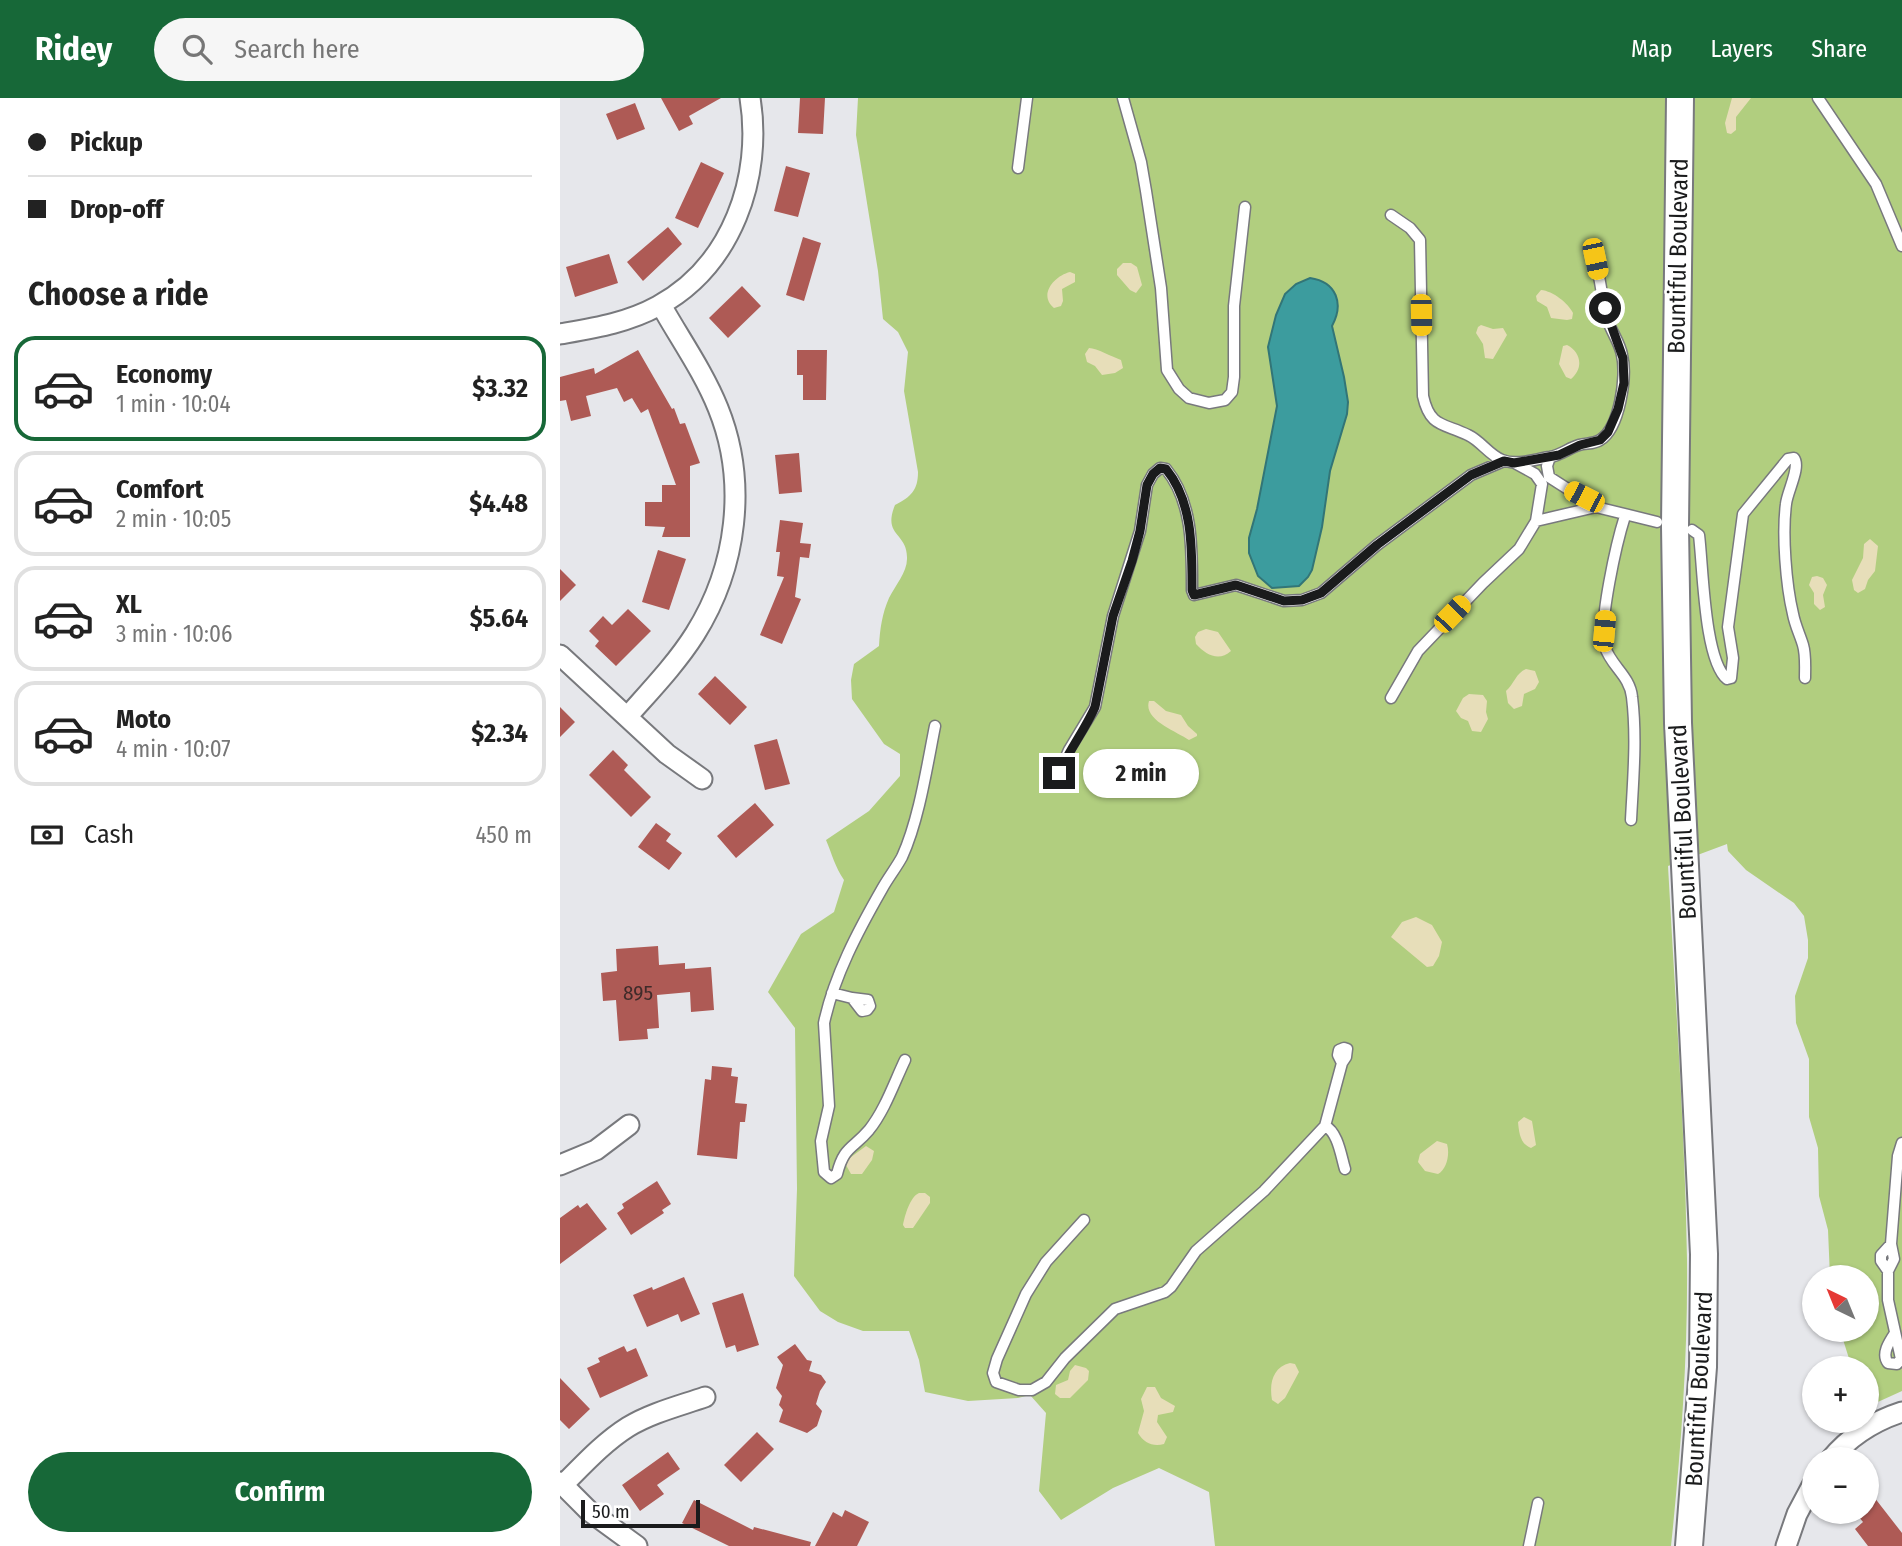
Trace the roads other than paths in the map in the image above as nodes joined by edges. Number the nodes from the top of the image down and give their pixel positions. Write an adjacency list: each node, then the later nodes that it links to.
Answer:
1 (750, 98): 11 (street)
2 (1027, 98): 6 (lane)
3 (1123, 98): 7 (lane)
4 (1680, 98): 47 (main road, Bountiful Boulevard)
5 (1818, 98): 9 (lane)
6 (1018, 168)
7 (1245, 207)
8 (1391, 215): 14 (lane)
9 (1902, 246)
10 (1589, 248): 13 (lane)
11 (661, 305): 12 (street); 23 (street)
12 (560, 334)
13 (1550, 457): 14 (lane); 15 (lane)
14 (1509, 462): 17 (lane); 25 (lane)
15 (1596, 507): 16 (lane); 17 (lane)
16 (1625, 516): 18 (lane); 27 (lane)
17 (1536, 521): 22 (lane)
18 (1657, 522)
19 (1692, 530): 21 (lane)
20 (560, 655): 23 (street)
21 (1805, 678)
22 (1391, 698)
23 (627, 717): 26 (street)
24 (935, 726): 28 (lane)
25 (1059, 773)
26 (702, 779)
27 (1631, 820)
28 (832, 993): 29 (lane); 30 (lane)
29 (852, 998)
30 (905, 1060)
31 (1342, 1063): 33 (lane)
32 (629, 1125): 35 (street)
33 (1325, 1126): 36 (lane); 37 (lane)
34 (1902, 1143): 38 (lane)
35 (560, 1165)
36 (1345, 1169)
37 (1084, 1220)
38 (1895, 1333)
39 (705, 1397): 42 (street)
40 (1902, 1412): 41 (street)
41 (1842, 1447)
42 (561, 1483): 45 (street)
43 (1538, 1503): 46 (lane)
44 (1802, 1505): 48 (street)
45 (636, 1546)
46 (1529, 1546)
47 (1689, 1546)
48 (1786, 1546)

